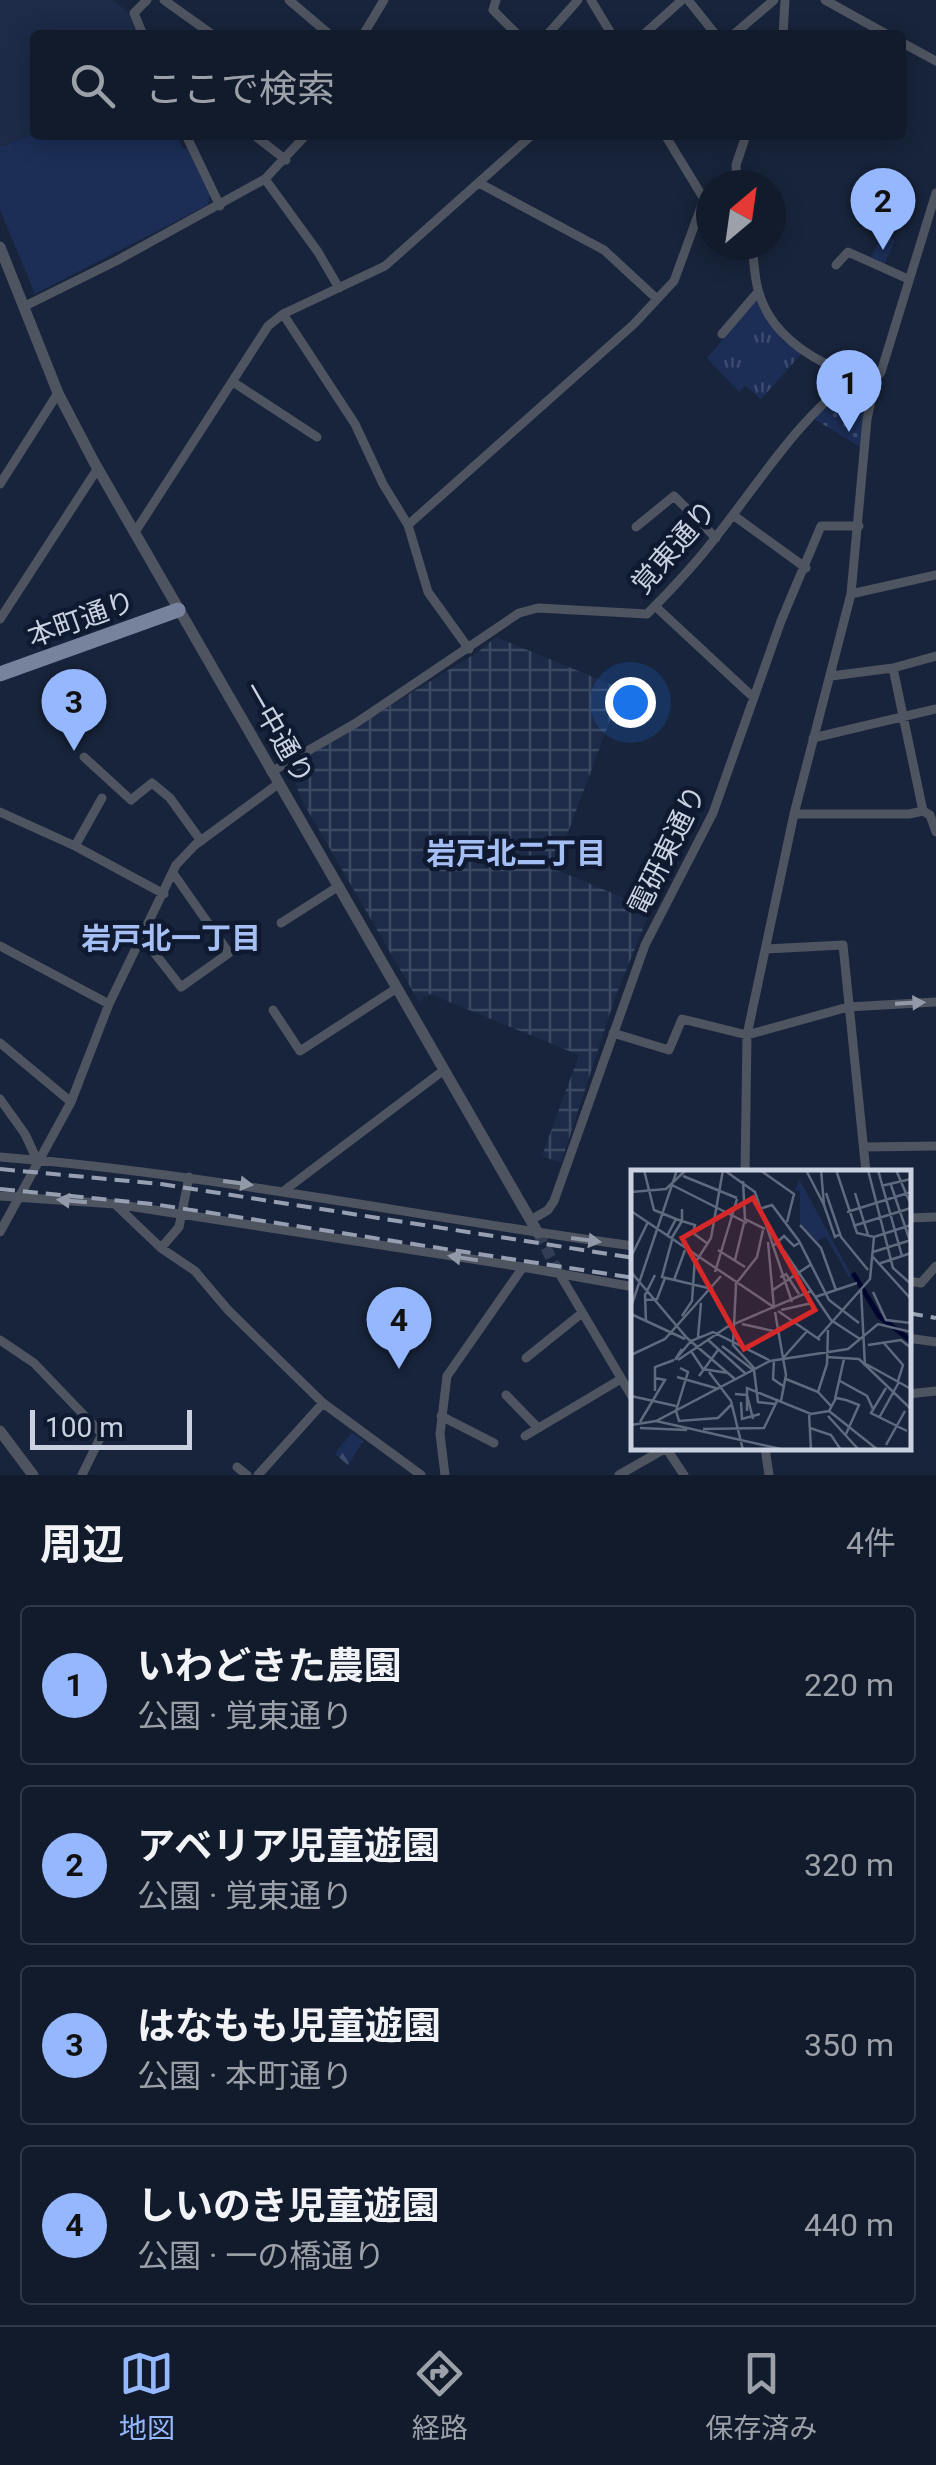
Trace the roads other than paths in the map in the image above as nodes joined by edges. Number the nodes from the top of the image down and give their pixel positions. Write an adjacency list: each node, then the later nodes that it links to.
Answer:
1 (147, 0): 12 (street)
2 (164, 0): 13 (street)
3 (289, 0): 14 (street)
4 (384, 0): 15 (street)
5 (496, 0): 16 (street)
6 (578, 0): 17 (street)
7 (591, 0): 18 (street)
8 (685, 0): 19 (street); 20 (street)
9 (774, 0): 21 (street)
10 (785, 0): 22 (street)
11 (824, 0): 23 (street)
12 (141, 30)
13 (205, 30)
14 (324, 30)
15 (366, 30)
16 (513, 30)
17 (551, 30)
18 (609, 30)
19 (649, 30)
20 (712, 30)
21 (740, 30)
22 (783, 30)
23 (879, 30)
24 (906, 45): 25 (street)
25 (936, 62)
26 (188, 140): 38 (street)
27 (260, 140): 32 (street)
28 (302, 140): 32 (street)
29 (527, 140): 36 (street)
30 (668, 140): 35 (street)
31 (744, 140): 33 (street)
32 (286, 160): 34 (street)
33 (736, 170)
34 (265, 179): 38 (street); 46 (street)
35 (696, 182)
36 (480, 183): 46 (street); 48 (street)
37 (936, 193): 44 (street)
38 (220, 206): 49 (street)
39 (696, 229): 48 (street)
40 (0, 247): 43 (street, 一中通り)
41 (754, 260): 47 (street)
42 (836, 265): 44 (street)
43 (12, 274): 45 (street); 49 (street, 一中通り)
44 (908, 279): 53 (street)
45 (0, 283)
46 (339, 288): 50 (street)
47 (758, 292): 51 (street); 52 (street)
48 (656, 299): 60 (street)
49 (25, 306): 55 (street, 一中通り)
50 (283, 314): 54 (street); 60 (street)
51 (722, 334)
52 (856, 376): 53 (street); 59 (street, 覚東通り)
53 (876, 378): 62 (street)
54 (233, 382): 56 (street); 63 (street)
55 (58, 393): 57 (street, 一中通り); 58 (street)
56 (317, 436)
57 (98, 468): 63 (street, 一中通り); 70 (street)
58 (0, 484)
59 (733, 515): 64 (street, 覚東通り); 65 (street)
60 (408, 525): 71 (street)
61 (636, 526): 64 (street)
62 (859, 526): 65 (street, 電研東通り); 67 (street)
63 (134, 532): 69 (street, 一中通り)
64 (716, 538): 68 (street, 覚東通り)
65 (806, 568): 76 (street, 電研東通り)
66 (936, 575): 67 (street)
67 (851, 594): 75 (street)
68 (654, 606): 71 (street, 覚東通り); 76 (street)
69 (178, 610): 74 (main road, 本町通り); 81 (street, 一中通り)
70 (0, 619)
71 (469, 649): 81 (street, 覚東通り)
72 (936, 656): 73 (street)
73 (893, 668): 75 (street); 78 (street)
74 (0, 674)
75 (831, 676): 79 (street)
76 (753, 698): 102 (street, 電研東通り)
77 (936, 708): 78 (street)
78 (901, 717): 79 (street); 84 (street)
79 (813, 738): 86 (street)
80 (84, 756): 88 (street)
81 (272, 772): 82 (street, 一中通り)
82 (278, 784): 88 (street); 91 (street, 一中通り)
83 (102, 798): 89 (street)
84 (923, 811): 86 (street); 87 (street)
85 (0, 812): 89 (street)
86 (794, 814): 96 (street)
87 (936, 832)
88 (201, 841): 90 (street)
89 (75, 846): 92 (street)
90 (173, 873): 92 (street); 94 (street)
91 (339, 886): 93 (street); 97 (street, 一中通り)
92 (164, 894): 94 (street)
93 (281, 923)
94 (142, 938): 99 (street)
95 (0, 946): 99 (street)
96 (766, 949): 100 (street); 103 (street)
97 (397, 988): 101 (street); 105 (street, 一中通り)
98 (936, 1002): 100 (street, one-way to 98)
99 (110, 1004): 107 (street)
100 (848, 1007): 103 (street); 109 (street)
101 (273, 1010)
102 (613, 1034): 103 (street); 122 (street, 電研東通り)
103 (747, 1035): 112 (street)
104 (0, 1043): 107 (street)
105 (444, 1070): 115 (street); 122 (street, 一中通り)
106 (0, 1099): 111 (street)
107 (70, 1102): 111 (street)
108 (936, 1146): 109 (street)
109 (864, 1147): 113 (street)
110 (0, 1157): 111 (street)
111 (37, 1160): 114 (street); 117 (street)
112 (745, 1170)
113 (866, 1170)
114 (189, 1177): 115 (street, one-way to 115); 119 (street)
115 (285, 1190): 124 (street)
116 (0, 1196): 117 (street)
117 (19, 1196): 118 (street, one-way to 117); 123 (street)
118 (115, 1204): 119 (street); 126 (street)
119 (182, 1215): 126 (street); 128 (street, one-way to 119)
120 (936, 1216): 121 (street)
121 (911, 1218)
122 (530, 1220): 124 (street, 一中通り)
123 (0, 1232)
124 (538, 1234): 125 (street, one-way to 125)
125 (631, 1246)
126 (161, 1248): 142 (street)
127 (936, 1266): 130 (street)
128 (522, 1267): 129 (street); 143 (street)
129 (559, 1273): 131 (street); 132 (street)
130 (911, 1282)
131 (631, 1286)
132 (582, 1313): 136 (street); 137 (street)
133 (911, 1338): 135 (street)
134 (0, 1340): 153 (street)
135 (936, 1342)
136 (526, 1358)
137 (621, 1379): 141 (street); 144 (street)
138 (936, 1392): 139 (street)
139 (911, 1394)
140 (506, 1395): 144 (street)
141 (631, 1395)
142 (323, 1403): 155 (street); 156 (street)
143 (441, 1416): 147 (street); 157 (street)
144 (538, 1428): 146 (street)
145 (0, 1431): 152 (street)
146 (525, 1436)
147 (494, 1444)
148 (663, 1450): 158 (street)
149 (667, 1450): 159 (street)
150 (766, 1450): 160 (street)
151 (237, 1466): 154 (street)
152 (32, 1475)
153 (82, 1475)
154 (246, 1475)
155 (258, 1475)
156 (421, 1475)
157 (445, 1475)
158 (619, 1475)
159 (684, 1475)
160 (768, 1475)

